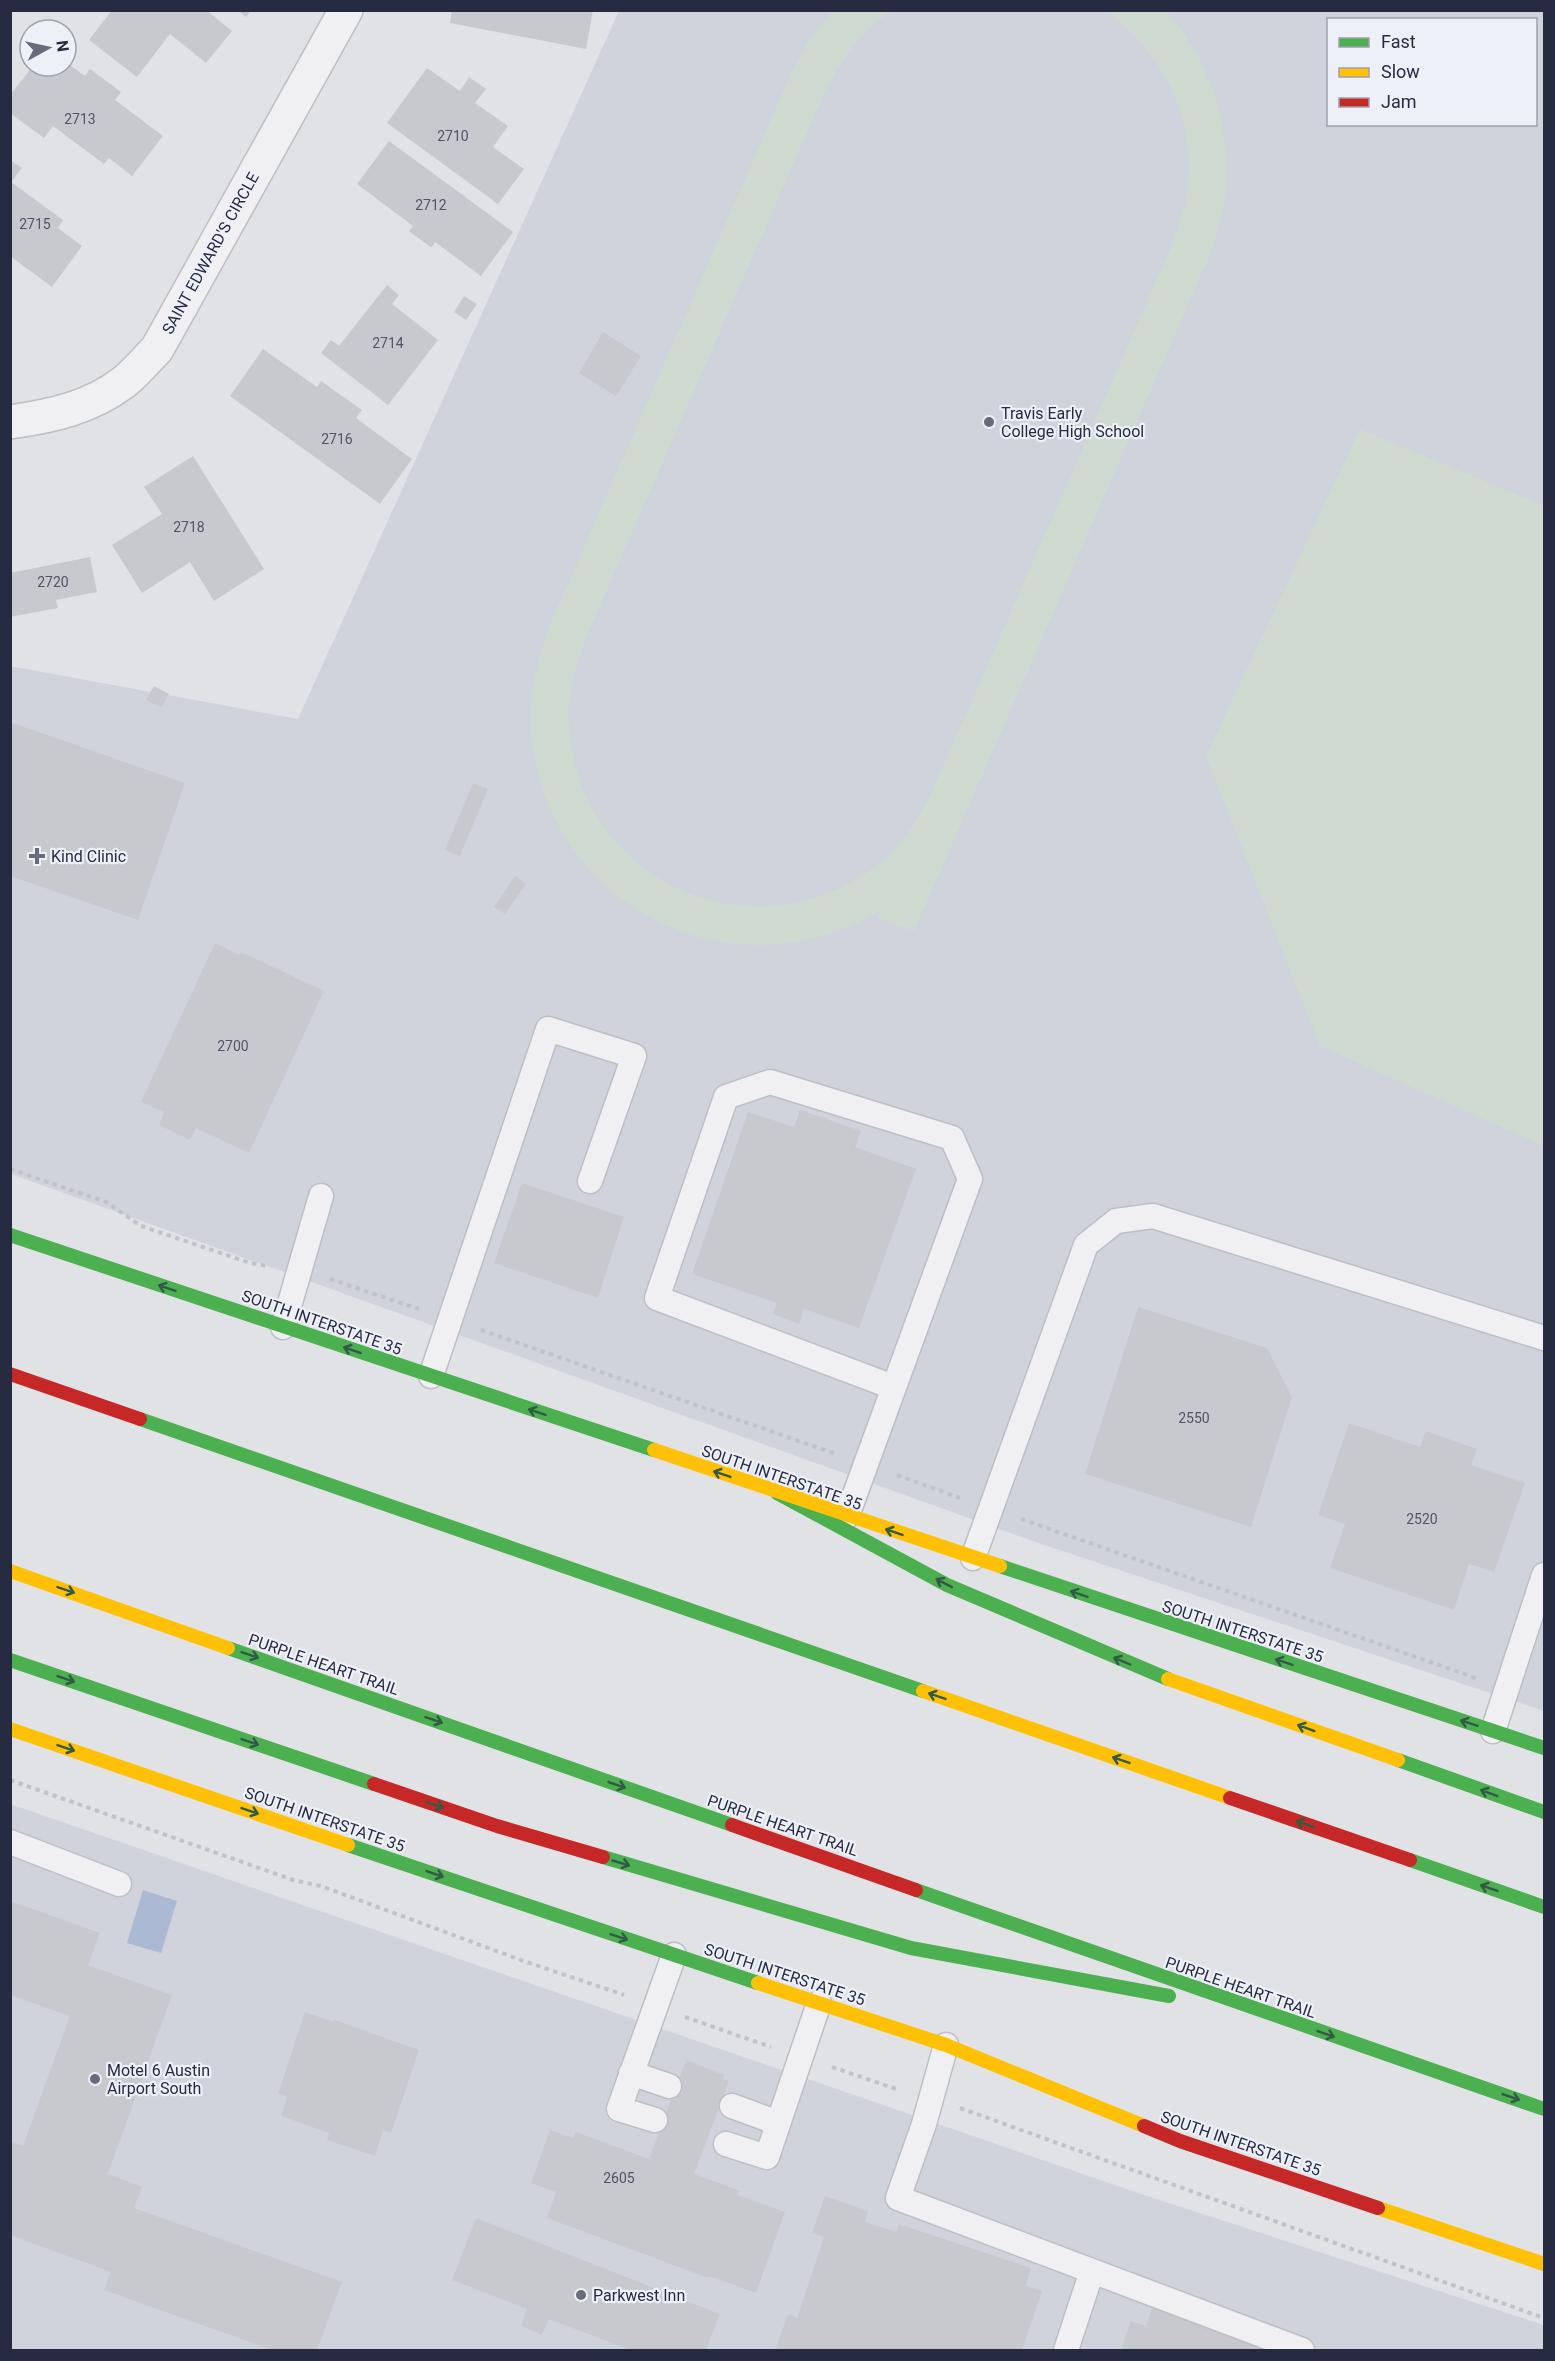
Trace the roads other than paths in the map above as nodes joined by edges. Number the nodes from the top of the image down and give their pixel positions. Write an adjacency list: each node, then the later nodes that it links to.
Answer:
1 (346, 10): 2 (street, SAINT EDWARD'S CIRCLE)
2 (10, 422)
3 (590, 1180): 9 (lane)
4 (321, 1196): 6 (lane)
5 (10, 1235): 6 (main road, SOUTH INTERSTATE 35, one-way to 5)
6 (283, 1327): 9 (main road, SOUTH INTERSTATE 35, one-way to 6)
7 (1545, 1338): 13 (lane)
8 (10, 1374): 23 (main road, one-way to 8)
9 (431, 1376): 11 (main road, SOUTH INTERSTATE 35, one-way to 9)
10 (893, 1387): 10 (lane); 12 (lane)
11 (777, 1492): 12 (main road, SOUTH INTERSTATE 35); 20 (main road, one-way to 11)
12 (847, 1516): 13 (main road, SOUTH INTERSTATE 35, one-way to 12)
13 (973, 1558): 18 (main road, SOUTH INTERSTATE 35, one-way to 13)
14 (10, 1571): 26 (main road, PURPLE HEART TRAIL, one-way to 26)
15 (1545, 1575): 18 (lane)
16 (10, 1660): 26 (main road, one-way to 26)
17 (10, 1729): 24 (main road, SOUTH INTERSTATE 35, one-way to 24)
18 (1493, 1731): 19 (main road, SOUTH INTERSTATE 35)
19 (1545, 1748)
20 (1545, 1812)
21 (10, 1842): 22 (lane)
22 (119, 1884)
23 (1545, 1907)
24 (674, 1955): 25 (main road, SOUTH INTERSTATE 35); 28 (lane)
25 (819, 2002): 27 (main road, SOUTH INTERSTATE 35); 33 (lane)
26 (1271, 2015): 31 (main road, PURPLE HEART TRAIL, one-way to 31)
27 (946, 2045): 35 (main road, SOUTH INTERSTATE 35); 36 (lane)
28 (631, 2073): 29 (lane); 32 (lane)
29 (669, 2086)
30 (732, 2106): 33 (lane)
31 (1545, 2109)
32 (655, 2120)
33 (778, 2123): 34 (lane)
34 (726, 2144)
35 (1545, 2264)
36 (1092, 2271): 37 (lane); 38 (lane)
37 (1066, 2350)
38 (1302, 2350)

